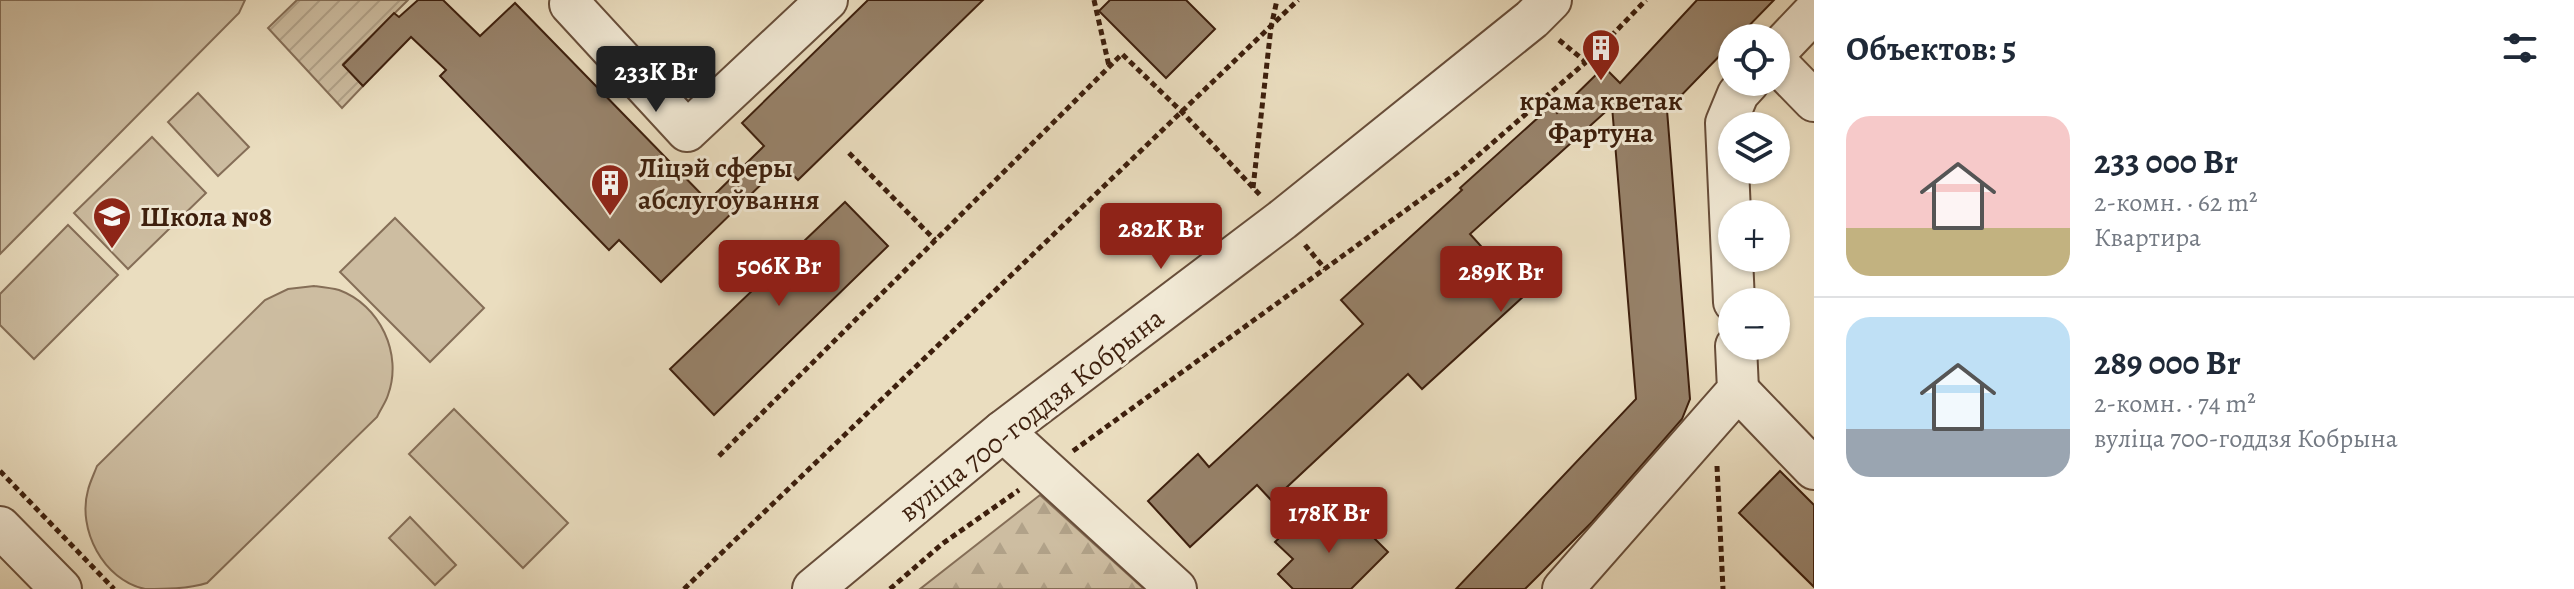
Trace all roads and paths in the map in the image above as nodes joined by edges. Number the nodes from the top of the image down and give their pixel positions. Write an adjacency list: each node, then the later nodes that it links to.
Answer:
1 (827, 0): 6 (street)
2 (1094, 0): 11 (path)
3 (1277, 0): 9 (path)
4 (1298, 0): 9 (path)
5 (1646, 0): 20 (path)
6 (570, 4)
7 (1532, 6): 18 (street, вуліца 700-годдзя Кобрына)
8 (1814, 12): 10 (street)
9 (1271, 27): 15 (path); 17 (path)
10 (1790, 37)
11 (1109, 67): 15 (path); 19 (path)
12 (1790, 76): 14 (street)
13 (1737, 96): 21 (street)
14 (1814, 101)
15 (1182, 112): 17 (path); 32 (path)
16 (849, 153): 19 (path)
17 (1253, 188): 18 (path)
18 (1282, 220): 20 (path); 24 (street, вуліца 700-годдзя Кобрына)
19 (935, 240): 25 (path)
20 (1325, 269): 28 (path)
21 (1733, 288)
22 (1734, 360): 23 (street)
23 (1726, 403): 26 (street); 36 (street); 37 (path)
24 (1003, 431): 28 (street); 33 (street, вуліца 700-годдзя Кобрына)
25 (719, 456)
26 (1814, 469)
27 (0, 471): 31 (path)
28 (1046, 471): 34 (path); 35 (street)
29 (0, 527): 30 (street)
30 (61, 589)
31 (114, 589)
32 (684, 589)
33 (813, 589)
34 (890, 589)
35 (1176, 589)
36 (1563, 589)
37 (1723, 589)

